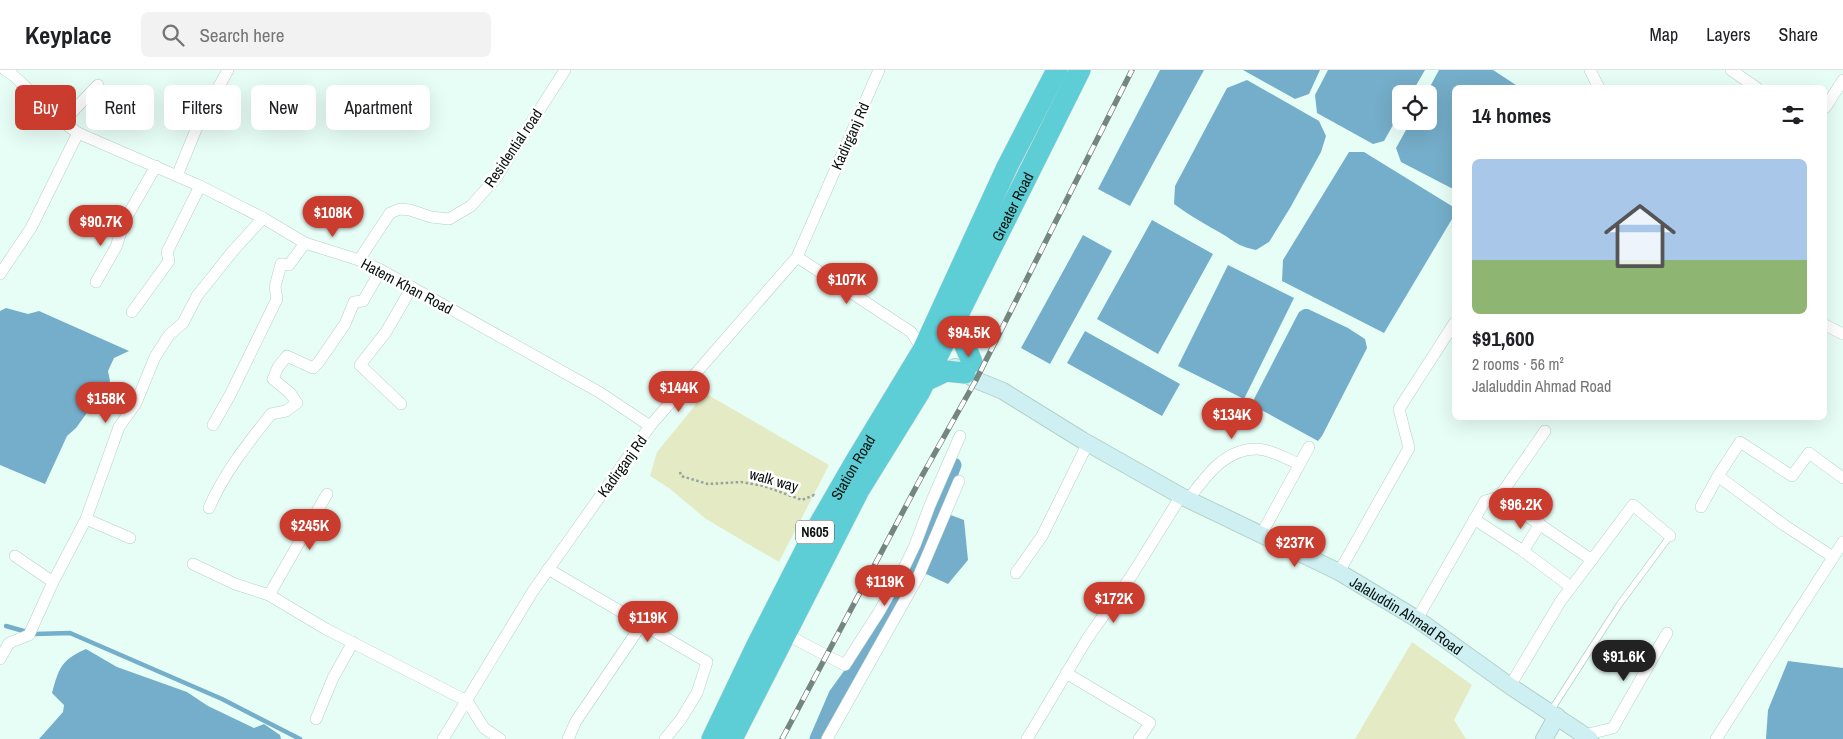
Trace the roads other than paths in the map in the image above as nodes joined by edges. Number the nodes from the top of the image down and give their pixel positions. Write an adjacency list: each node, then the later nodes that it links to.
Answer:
1 (228, 70): 19 (street)
2 (565, 70): 24 (street, Residential road)
3 (879, 70): 23 (street, Kadirganj Rd)
4 (1057, 70): 34 (highway, Greater Road / N605)
5 (1080, 70): 30 (highway, Greater Road / N605)
6 (1590, 70): 11 (street)
7 (1730, 70): 12 (street)
8 (11, 72): 10 (street, Hatem Khan Road)
9 (1843, 80): 14 (street)
10 (25, 85)
11 (1598, 85)
12 (1752, 85)
13 (86, 98): 15 (street)
14 (1827, 105)
15 (76, 110)
16 (74, 130): 17 (street, Hatem Khan Road)
17 (78, 133): 18 (street, Hatem Khan Road); 26 (street)
18 (156, 166): 19 (street, Hatem Khan Road); 27 (street)
19 (177, 176): 20 (street, Hatem Khan Road)
20 (200, 186): 21 (street, Hatem Khan Road); 29 (street)
21 (263, 218): 22 (street, Hatem Khan Road); 53 (street)
22 (305, 243): 24 (street, Hatem Khan Road); 38 (street)
23 (797, 257): 34 (street); 39 (street, Kadirganj Rd)
24 (359, 260): 25 (street, Hatem Khan Road)
25 (381, 270): 28 (street, Hatem Khan Road); 52 (street)
26 (0, 274)
27 (96, 282)
28 (412, 287): 37 (street); 39 (street, Hatem Khan Road)
29 (132, 312)
30 (958, 316): 34 (highway, Greater Road / N605); 35 (highway)
31 (1827, 326): 33 (street)
32 (1452, 327): 67 (street)
33 (1843, 334)
34 (929, 343): 35 (street, Jalaluddin Ahmad Road); 36 (highway, Station Road / N605); 91 (highway, Station Road / N605)
35 (969, 368): 36 (highway); 42 (street, Jalaluddin Ahmad Road)
36 (925, 381): 78 (highway, Station Road / N605)
37 (401, 404)
38 (213, 424)
39 (650, 426): 66 (street, Kadirganj Rd)
40 (1544, 431): 49 (street)
41 (960, 436): 65 (street)
42 (1088, 443): 50 (street, Jalaluddin Ahmad Road); 68 (street)
43 (1309, 447): 44 (street)
44 (1299, 464): 50 (street); 56 (street)
45 (1718, 476): 46 (street); 51 (street); 62 (street)
46 (1843, 478)
47 (959, 481): 69 (street)
48 (327, 494): 72 (street)
49 (1499, 497): 54 (street); 55 (street)
50 (1184, 498): 56 (street, Jalaluddin Ahmad Road); 81 (street)
51 (1701, 507)
52 (209, 508)
53 (86, 519): 58 (street); 70 (street)
54 (1474, 519): 60 (street); 74 (street)
55 (1540, 524): 60 (street); 63 (street)
56 (1261, 534): 67 (street, Jalaluddin Ahmad Road)
57 (1670, 536): 63 (street); 84 (lane)
58 (130, 538)
59 (1843, 542): 62 (street)
60 (1523, 551): 71 (street)
61 (15, 556): 70 (street)
62 (1834, 557): 97 (street)
63 (1592, 560): 71 (street)
64 (193, 564): 72 (street)
65 (905, 566): 69 (street); 73 (street)
66 (548, 569): 76 (street); 83 (street, Kadirganj Rd)
67 (1339, 572): 74 (street, Jalaluddin Ahmad Road)
68 (1016, 573)
69 (919, 575): 75 (street)
70 (53, 582): 80 (street)
71 (1571, 588): 82 (street)
72 (269, 595): 79 (street)
73 (879, 612): 75 (street); 78 (street)
74 (1418, 619): 82 (street, Jalaluddin Ahmad Road)
75 (893, 621): 93 (street)
76 (642, 624): 89 (street); 90 (street)
77 (1667, 633): 86 (street)
78 (785, 634): 92 (highway, Station Road / N605)
79 (353, 642): 83 (street); 85 (street)
80 (0, 659)
81 (1066, 673): 94 (street); 95 (street)
82 (1510, 686): 84 (street, Jalaluddin Ahmad Road)
83 (466, 701): 87 (street, Kadirganj Rd); 88 (street)
84 (1553, 714): 86 (street, Jalaluddin Ahmad Road); 96 (street)
85 (316, 719)
86 (1587, 737)
87 (442, 739)
88 (500, 739)
89 (568, 739)
90 (665, 739)
91 (712, 739)
92 (732, 739)
93 (827, 739)
94 (1027, 739)
95 (1139, 739)
96 (1544, 739)
97 (1716, 739)

